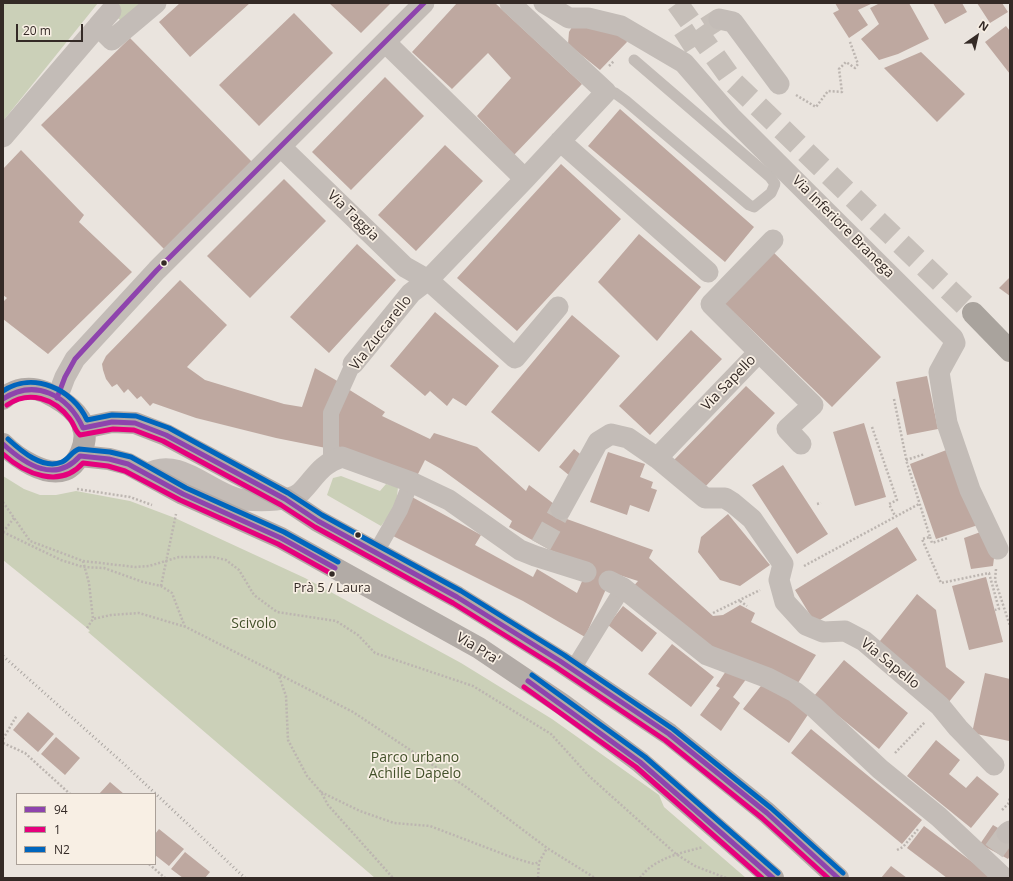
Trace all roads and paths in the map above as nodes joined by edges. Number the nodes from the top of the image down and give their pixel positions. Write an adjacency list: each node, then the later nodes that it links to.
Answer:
1 (156, 3): 13 (street)
2 (424, 3): 7 (street)
3 (510, 3): 12 (street)
4 (544, 3): 5 (street, Via Inferiore Branega)
5 (588, 18): 9 (street); 55 (street, Via Inferiore Branega)
6 (720, 19): 11 (street)
7 (385, 42): 15 (street); 16 (street)
8 (850, 42): 11 (path)
9 (680, 44)
10 (634, 60): 12 (lane)
11 (779, 84)
12 (606, 92): 14 (street, Via Zuccarello)
13 (3, 137)
14 (560, 141): 16 (street, Via Zuccarello); 18 (street)
15 (281, 147): 19 (street, Via Taggia); 25 (street)
16 (525, 179): 19 (street, Via Zuccarello)
17 (773, 240): 23 (street, Via Sapello)
18 (708, 272)
19 (428, 280): 20 (street); 24 (street, Via Zuccarello)
20 (558, 307)
21 (973, 313): 22 (highway)
22 (1010, 351)
23 (759, 352): 31 (street); 34 (street, Via Sapello)
24 (353, 364): 36 (street, Via Zuccarello)
25 (57, 398): 26 (main road); 29 (main road)
26 (3, 399)
27 (894, 399): 35 (path)
28 (872, 427): 49 (path)
29 (83, 428): 33 (main road); 40 (main road)
30 (3, 444): 33 (main road)
31 (801, 444)
32 (925, 454): 35 (path)
33 (80, 456): 37 (main road, Via Pra')
34 (657, 458): 46 (street, Via Sapello); 61 (street, Via Sapello)
35 (906, 460): 44 (path)
36 (331, 461): 38 (street); 40 (street)
37 (148, 474): 40 (street); 97 (main road, Via Pra')
38 (411, 482): 56 (street); 60 (street)
39 (76, 489): 45 (path)
40 (287, 495): 56 (main road)
41 (3, 502): 51 (path)
42 (821, 503): 43 (path)
43 (817, 504)
44 (919, 504): 49 (path); 53 (path)
45 (154, 505)
46 (561, 509)
47 (169, 511): 48 (path)
48 (176, 514): 50 (path); 57 (path)
49 (894, 516): 61 (path)
50 (183, 517)
51 (14, 518): 52 (path); 58 (path)
52 (3, 532): 59 (path)
53 (930, 537): 54 (path); 66 (path)
54 (948, 538)
55 (998, 549): 69 (path)
56 (376, 552): 72 (main road)
57 (166, 560): 58 (path); 63 (path); 88 (path)
58 (83, 562): 59 (path)
59 (83, 567): 63 (path); 68 (path)
60 (586, 572)
61 (779, 580): 64 (path); 74 (street, Via Sapello)
62 (616, 584): 72 (street); 79 (street)
63 (161, 586): 70 (path)
64 (740, 601): 65 (path); 67 (path)
65 (747, 606)
66 (995, 610)
67 (714, 613)
68 (93, 619): 70 (path); 71 (path)
69 (1010, 626)
70 (186, 627): 73 (path)
71 (87, 628)
72 (573, 669): 98 (main road)
73 (278, 673): 80 (path); 86 (path)
74 (940, 706): 78 (street, Via Sapello); 79 (path)
75 (17, 715): 76 (path)
76 (3, 739)
77 (3, 743): 81 (path)
78 (994, 765)
79 (880, 770): 84 (street)
80 (321, 792): 89 (path); 92 (path)
81 (69, 793)
82 (1010, 798): 83 (path)
83 (1008, 804)
84 (933, 811): 87 (path); 99 (street)
85 (708, 846): 88 (path)
86 (547, 848): 89 (path); 94 (path)
87 (897, 850)
88 (676, 854): 95 (path); 96 (path)
89 (539, 862): 93 (path)
90 (150, 865): 91 (path)
91 (165, 878)
92 (393, 878)
93 (538, 878)
94 (595, 878)
95 (640, 878)
96 (726, 878)
97 (773, 878)
98 (838, 878)
99 (1004, 878)

